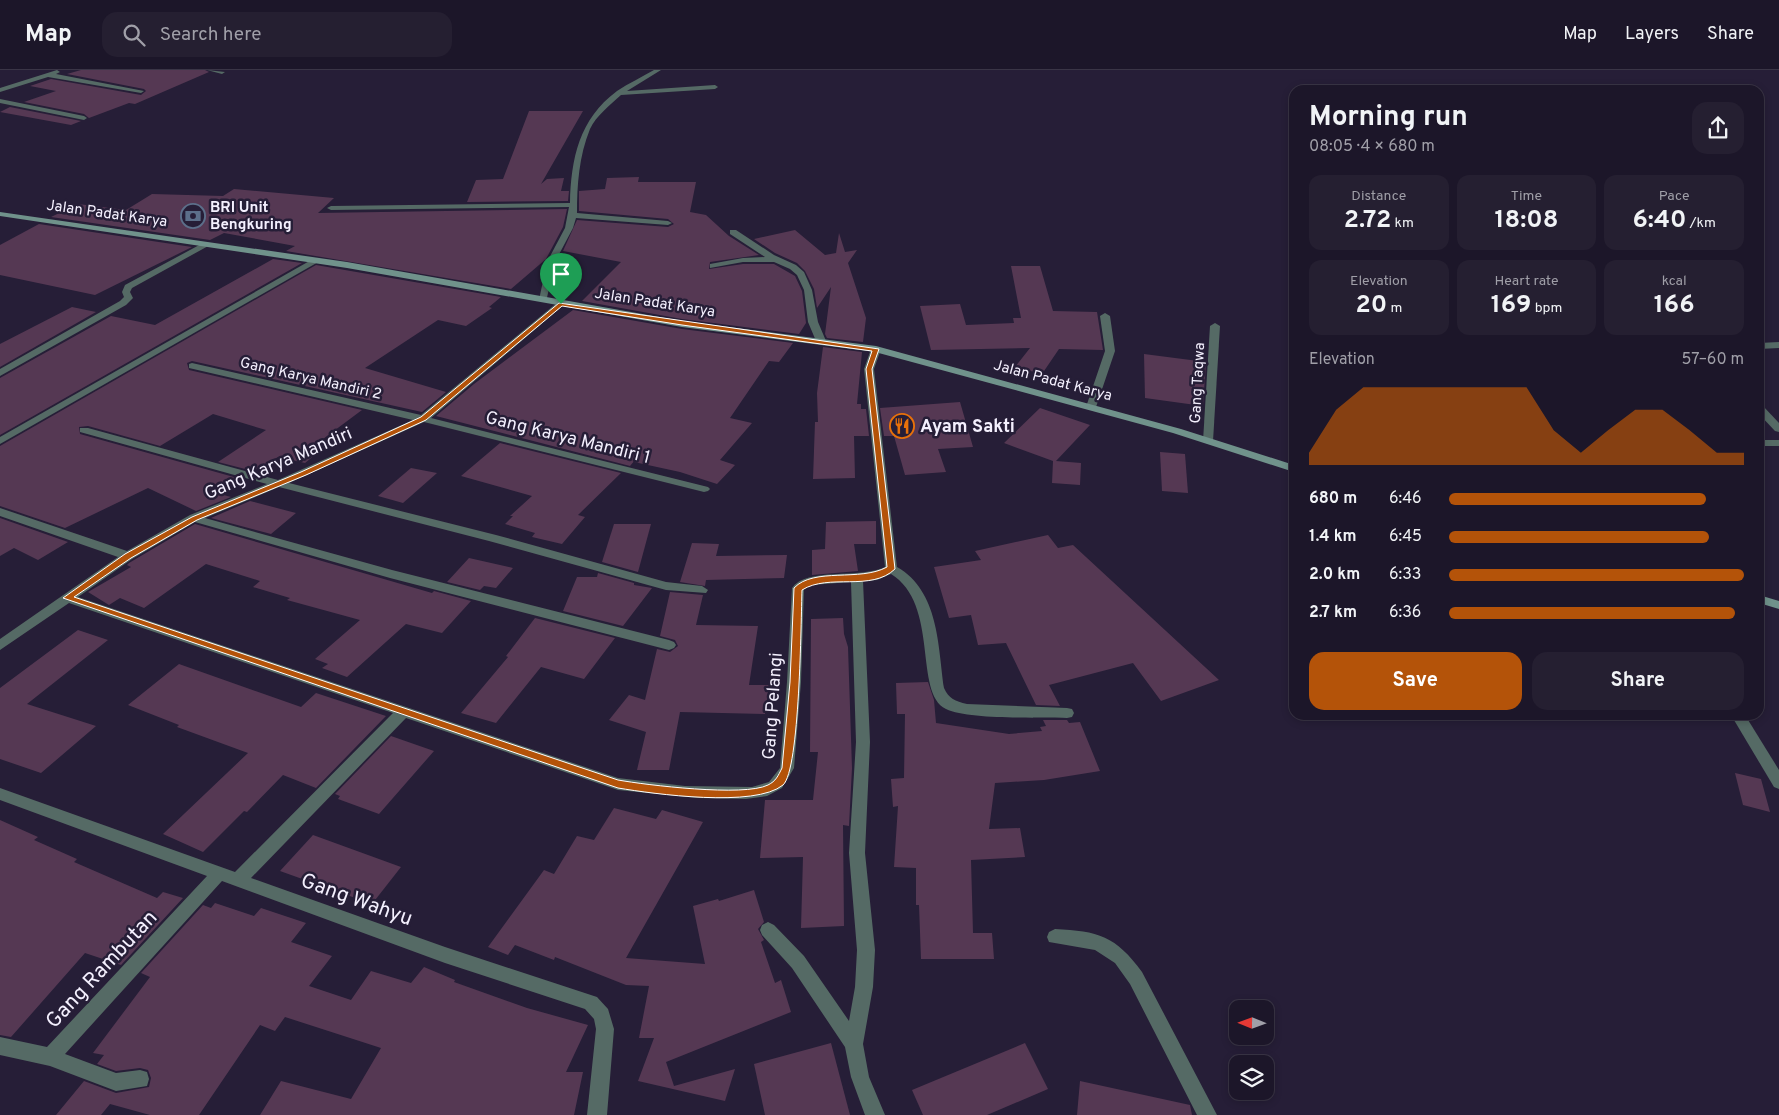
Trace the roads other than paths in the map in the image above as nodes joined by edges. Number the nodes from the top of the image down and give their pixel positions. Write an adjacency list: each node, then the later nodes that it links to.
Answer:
1 (64, 70): 5 (street)
2 (210, 70): 4 (street)
3 (658, 70): 9 (street)
4 (222, 72)
5 (49, 75): 7 (street); 8 (street)
6 (715, 88): 9 (street)
7 (0, 90)
8 (141, 91)
9 (619, 93): 12 (street)
10 (0, 100): 11 (street)
11 (84, 118)
12 (573, 205): 13 (street); 15 (street)
13 (331, 208)
14 (0, 214): 18 (main road, Jalan Padat Karya)
15 (572, 214): 16 (street); 22 (street)
16 (668, 223)
17 (733, 232): 19 (street)
18 (206, 245): 20 (main road, Jalan Padat Karya); 31 (street)
19 (775, 260): 21 (street); 26 (street)
20 (316, 261): 22 (main road, Jalan Padat Karya); 37 (street)
21 (713, 266)
22 (543, 300): 23 (main road, Jalan Padat Karya)
23 (561, 304): 26 (main road, Jalan Padat Karya); 34 (street, Gang Karya Mandiri)
24 (1105, 316): 32 (street)
25 (1215, 326): 38 (street, Gang Taqwa)
26 (821, 341): 29 (main road, Jalan Padat Karya)
27 (1779, 345): 28 (street)
28 (1764, 346)
29 (876, 349): 32 (main road, Jalan Padat Karya); 47 (street)
30 (192, 366): 34 (street, Gang Karya Mandiri 2)
31 (0, 373)
32 (1091, 407): 38 (main road, Jalan Padat Karya)
33 (1764, 413): 35 (street)
34 (423, 419): 42 (street, Gang Karya Mandiri); 43 (street, Gang Karya Mandiri 1)
35 (1779, 429)
36 (84, 430): 42 (street)
37 (0, 441)
38 (1208, 441): 41 (main road, Jalan Padat Karya)
39 (1764, 443): 40 (street)
40 (1779, 443)
41 (1289, 467)
42 (277, 482): 45 (street, Gang Karya Mandiri); 49 (street)
43 (704, 489)
44 (0, 512): 46 (street)
45 (194, 518): 46 (street, Gang Karya Mandiri); 54 (street)
46 (128, 556): 50 (street, Gang Karya Mandiri)
47 (891, 569): 48 (street, Gang Pelangi); 56 (street)
48 (857, 578): 55 (street, Gang Pelangi); 64 (street)
49 (702, 590)
50 (68, 598): 53 (street, Gang Karya Mandiri); 55 (street)
51 (1764, 600): 52 (main road)
52 (1779, 605)
53 (0, 645)
54 (669, 645)
55 (403, 712): 61 (street)
56 (1067, 713)
57 (1741, 720): 58 (street)
58 (1779, 783)
59 (0, 794): 60 (street, Gang Wahyu)
60 (220, 873): 61 (street, Gang Wahyu); 66 (street, Gang Rambutan)
61 (238, 880): 68 (street, Gang Wahyu)
62 (768, 930): 64 (street)
63 (1055, 937): 70 (street)
64 (854, 1044): 69 (street)
65 (0, 1046): 66 (street, Gang Rambutan)
66 (50, 1057): 67 (street)
67 (140, 1079)
68 (597, 1115)
69 (875, 1115)
70 (1207, 1115)

